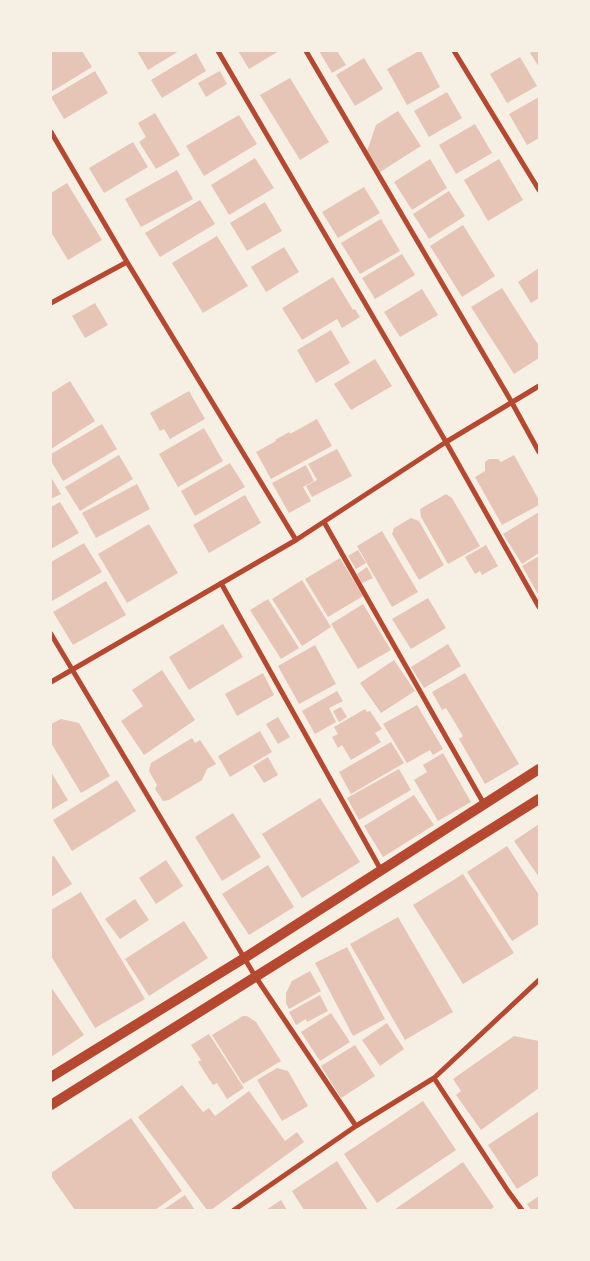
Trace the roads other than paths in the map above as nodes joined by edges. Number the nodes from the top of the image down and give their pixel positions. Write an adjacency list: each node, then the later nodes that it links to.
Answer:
1 (218, 51): 10 (street)
2 (306, 51): 9 (street)
3 (454, 51): 5 (street)
4 (51, 132): 6 (street)
5 (539, 190)
6 (127, 262): 7 (street); 13 (street)
7 (51, 304)
8 (539, 386): 9 (street)
9 (511, 401): 10 (street); 11 (street)
10 (446, 442): 12 (street); 15 (street)
11 (539, 452)
12 (324, 522): 13 (street); 21 (street)
13 (296, 540): 14 (street)
14 (221, 583): 17 (street); 22 (street)
15 (539, 607)
16 (51, 634): 17 (street)
17 (72, 669): 18 (street); 23 (street)
18 (51, 682)
19 (539, 769): 21 (main road)
20 (539, 799): 24 (main road)
21 (484, 804): 22 (main road)
22 (380, 870): 23 (main road)
23 (246, 957): 24 (street); 26 (main road)
24 (255, 976): 28 (main road); 29 (street)
25 (539, 980): 27 (street)
26 (51, 1077)
27 (434, 1078): 29 (street); 31 (street)
28 (51, 1105)
29 (356, 1126): 30 (street)
30 (234, 1210)
31 (522, 1210)

